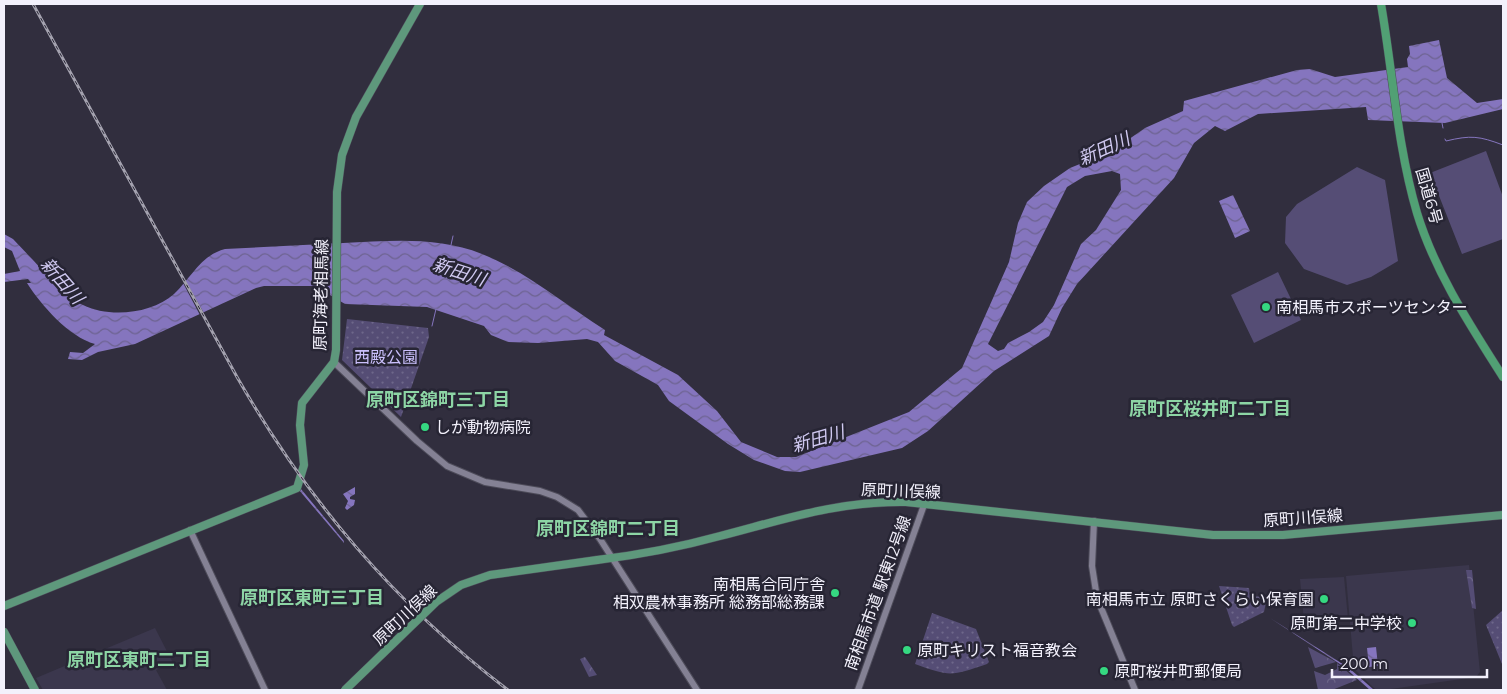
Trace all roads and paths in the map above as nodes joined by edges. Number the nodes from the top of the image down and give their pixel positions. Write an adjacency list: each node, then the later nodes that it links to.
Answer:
1 (420, 4): 3 (main road, 原町海老相馬線)
2 (1381, 4): 4 (highway, 国道6号)
3 (334, 362): 8 (main road, 原町海老相馬線); 9 (street)
4 (1503, 377)
5 (924, 504): 7 (main road, 原町川俣線); 9 (main road, 原町川俣線); 16 (street, 南相馬市道 駅東12号線)
6 (1503, 515): 7 (main road, 原町川俣線)
7 (1094, 522): 17 (street)
8 (190, 530): 10 (main road, 原町海老相馬線); 13 (street)
9 (612, 558): 14 (main road, 原町川俣線, bridge); 15 (street)
10 (4, 606)
11 (4, 632): 12 (main road)
12 (35, 690)
13 (265, 690)
14 (345, 690)
15 (698, 690)
16 (858, 690)
17 (1135, 690)

